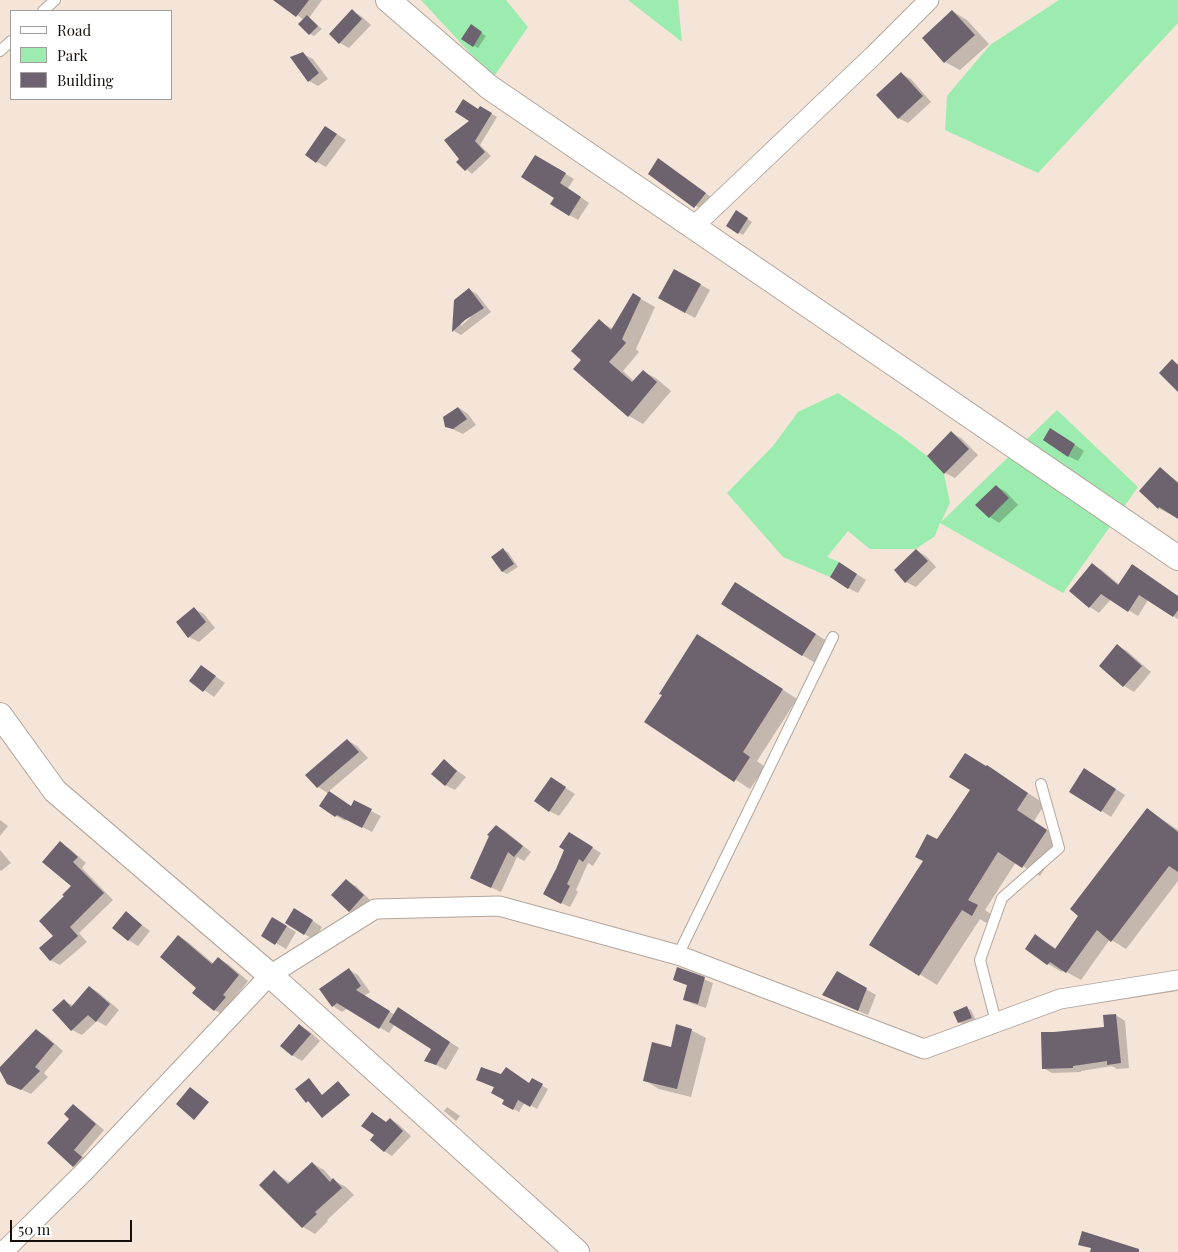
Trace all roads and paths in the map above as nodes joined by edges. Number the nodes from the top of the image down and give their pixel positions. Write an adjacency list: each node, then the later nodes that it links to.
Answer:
1 (54, 0): 4 (lane)
2 (388, 0): 7 (street)
3 (929, 0): 7 (street)
4 (43, 10)
5 (10, 42): 6 (lane)
6 (0, 51)
7 (693, 226): 8 (street)
8 (1178, 558)
9 (833, 637): 12 (lane)
10 (0, 715): 13 (street)
11 (1041, 784): 15 (lane)
12 (678, 954): 13 (street); 15 (street)
13 (270, 975): 16 (street); 17 (street)
14 (1178, 980): 15 (street)
15 (996, 1022)
16 (4, 1252)
17 (577, 1252)

